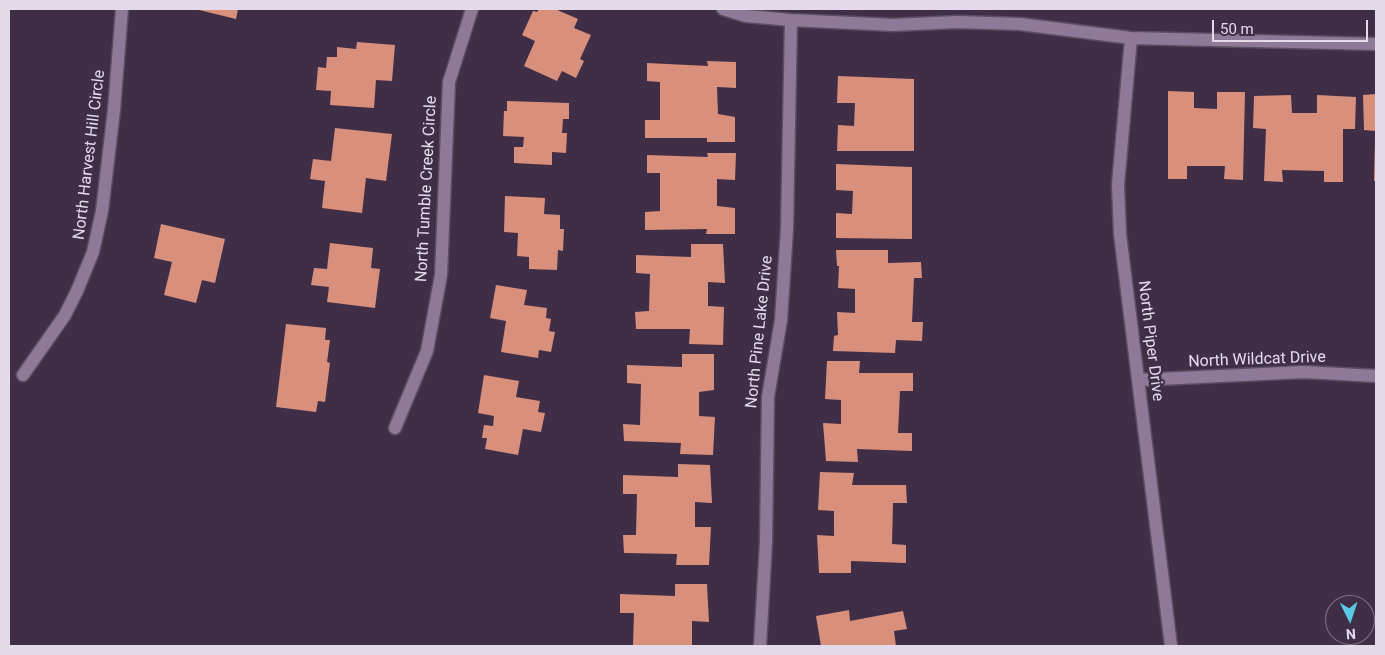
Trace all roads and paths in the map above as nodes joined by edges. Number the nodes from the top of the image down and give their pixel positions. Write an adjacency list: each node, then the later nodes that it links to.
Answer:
1 (122, 9): 7 (street, North Harvest Hill Circle)
2 (472, 9): 10 (street, North Tumble Creek Circle)
3 (722, 9): 4 (street)
4 (792, 20): 5 (street); 11 (street, North Pine Lake Drive)
5 (1131, 38): 6 (street); 9 (street, North Piper Drive)
6 (1376, 44)
7 (23, 375)
8 (1376, 376): 9 (street, North Wildcat Drive)
9 (1138, 380): 12 (street, North Piper Drive)
10 (395, 428)
11 (760, 646)
12 (1171, 646)

